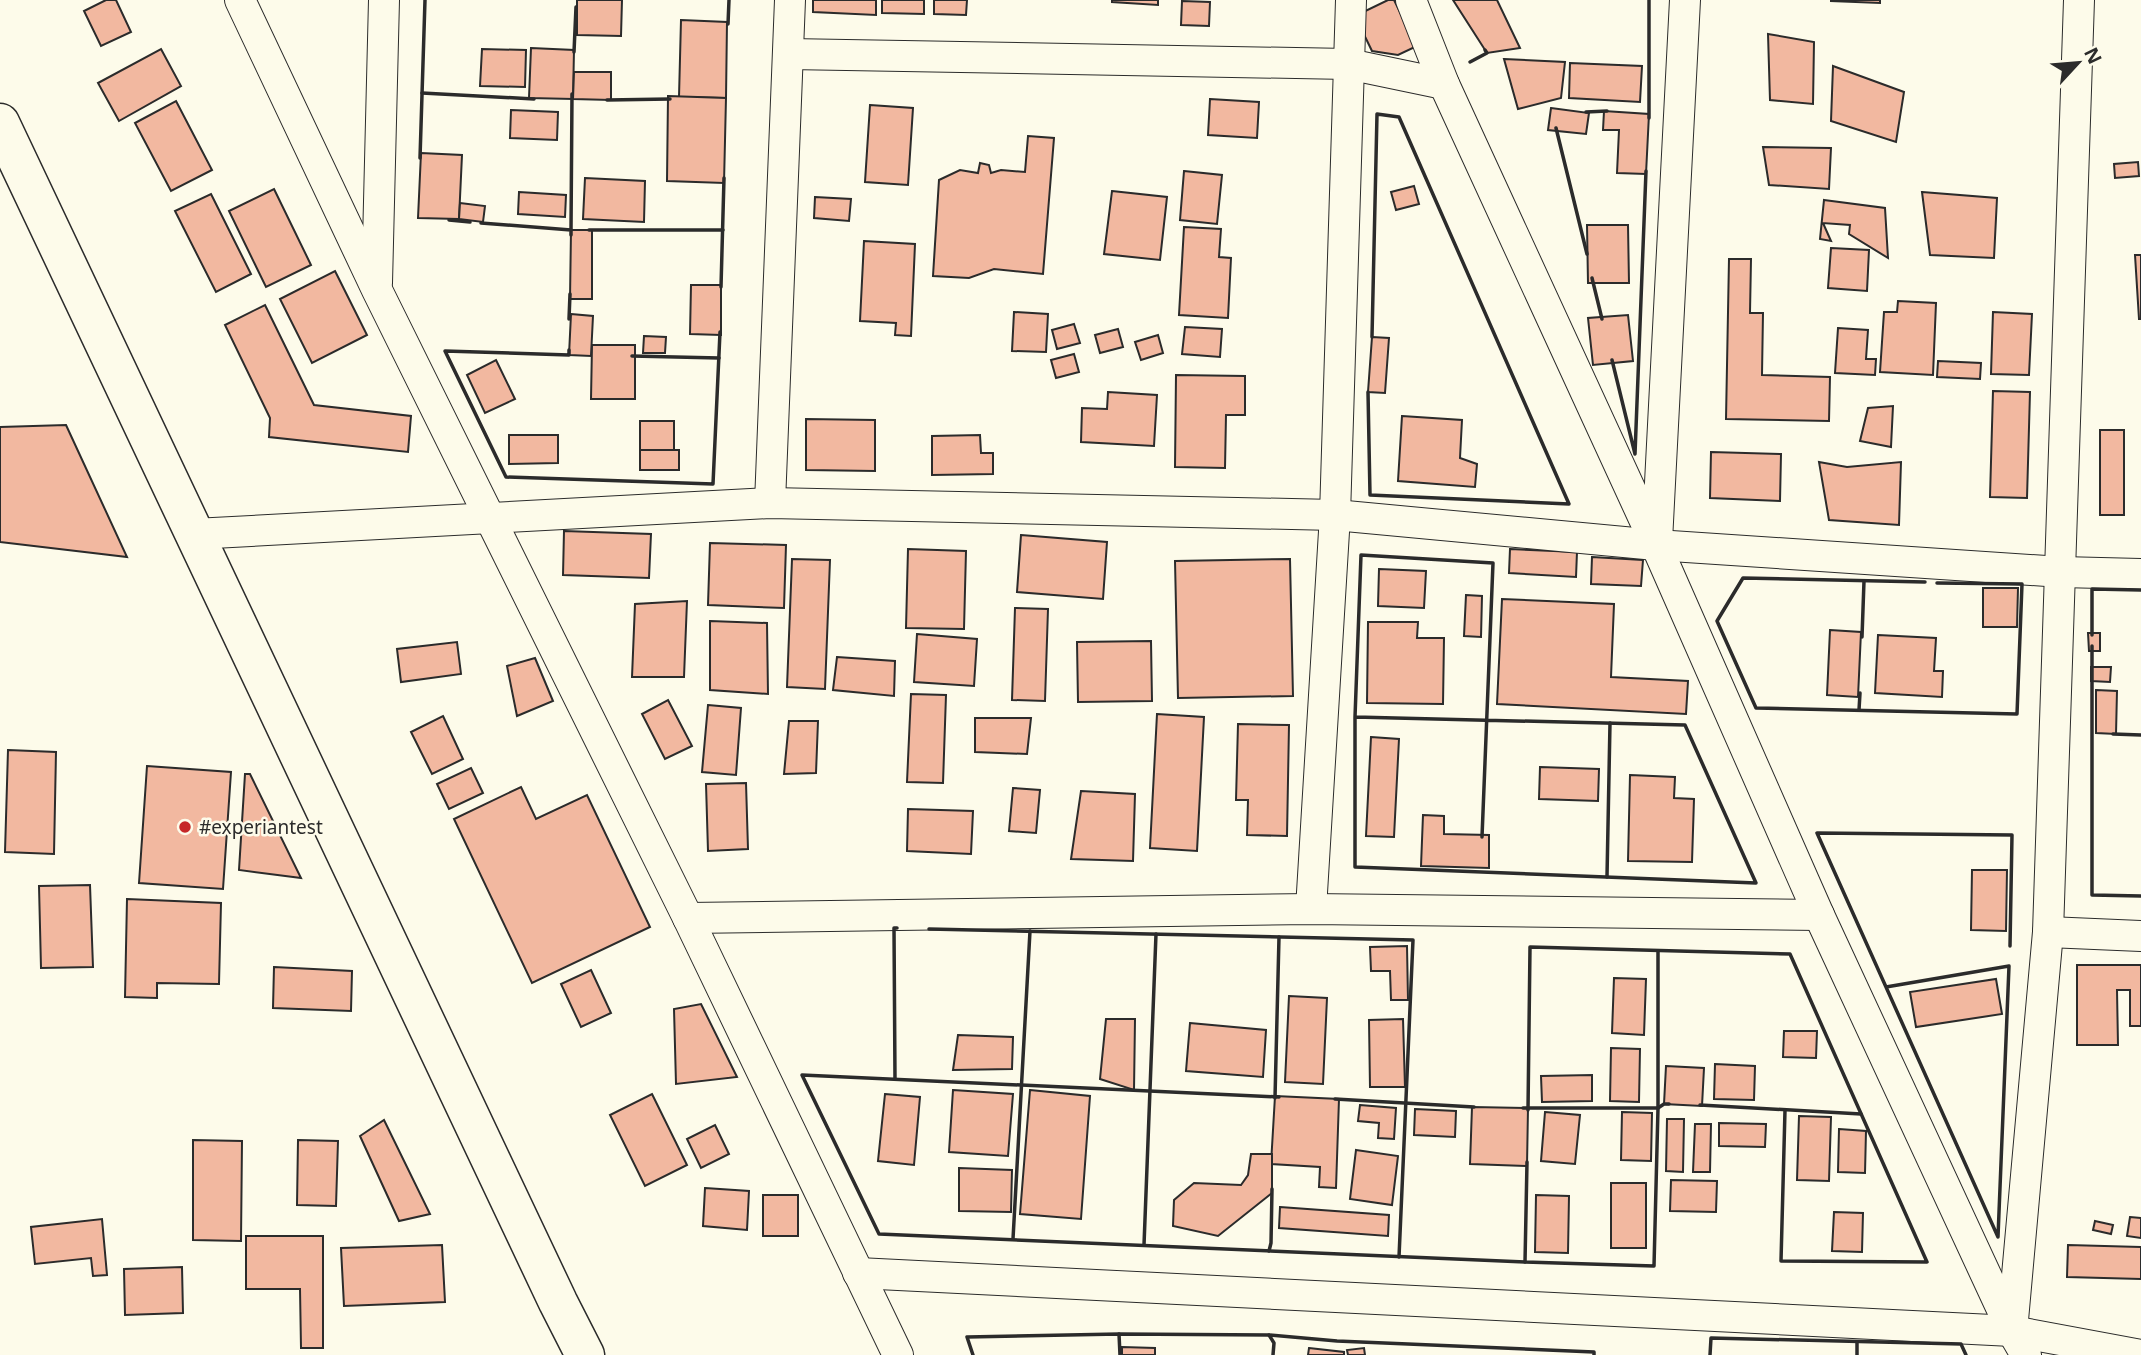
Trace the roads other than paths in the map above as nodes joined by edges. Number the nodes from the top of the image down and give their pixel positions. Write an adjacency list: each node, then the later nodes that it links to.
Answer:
1 (240, 0): 12 (street)
2 (384, 0): 12 (street)
3 (790, 0): 8 (street)
4 (1351, 0): 9 (street)
5 (1411, 0): 10 (street)
6 (1685, 0): 17 (street)
7 (2079, 0): 18 (street)
8 (789, 54): 9 (street); 13 (street)
9 (1348, 64): 10 (street); 14 (street)
10 (1444, 84): 17 (street)
11 (0, 123): 16 (street)
12 (377, 290): 15 (street)
13 (770, 503): 14 (street); 15 (street)
14 (1335, 515): 17 (street); 20 (street)
15 (491, 516): 16 (street); 22 (street)
16 (194, 534): 27 (street)
17 (1656, 545): 18 (street); 21 (street)
18 (2062, 572): 19 (street); 23 (street)
19 (2141, 575)
20 (1311, 909): 21 (street); 22 (street)
21 (1819, 915): 26 (street)
22 (688, 918): 25 (street)
23 (2048, 932): 24 (street); 26 (street)
24 (2141, 936)
25 (858, 1273): 26 (street); 28 (street)
26 (2019, 1343): 29 (street)
27 (585, 1355)
28 (898, 1355)
29 (2141, 1355)

